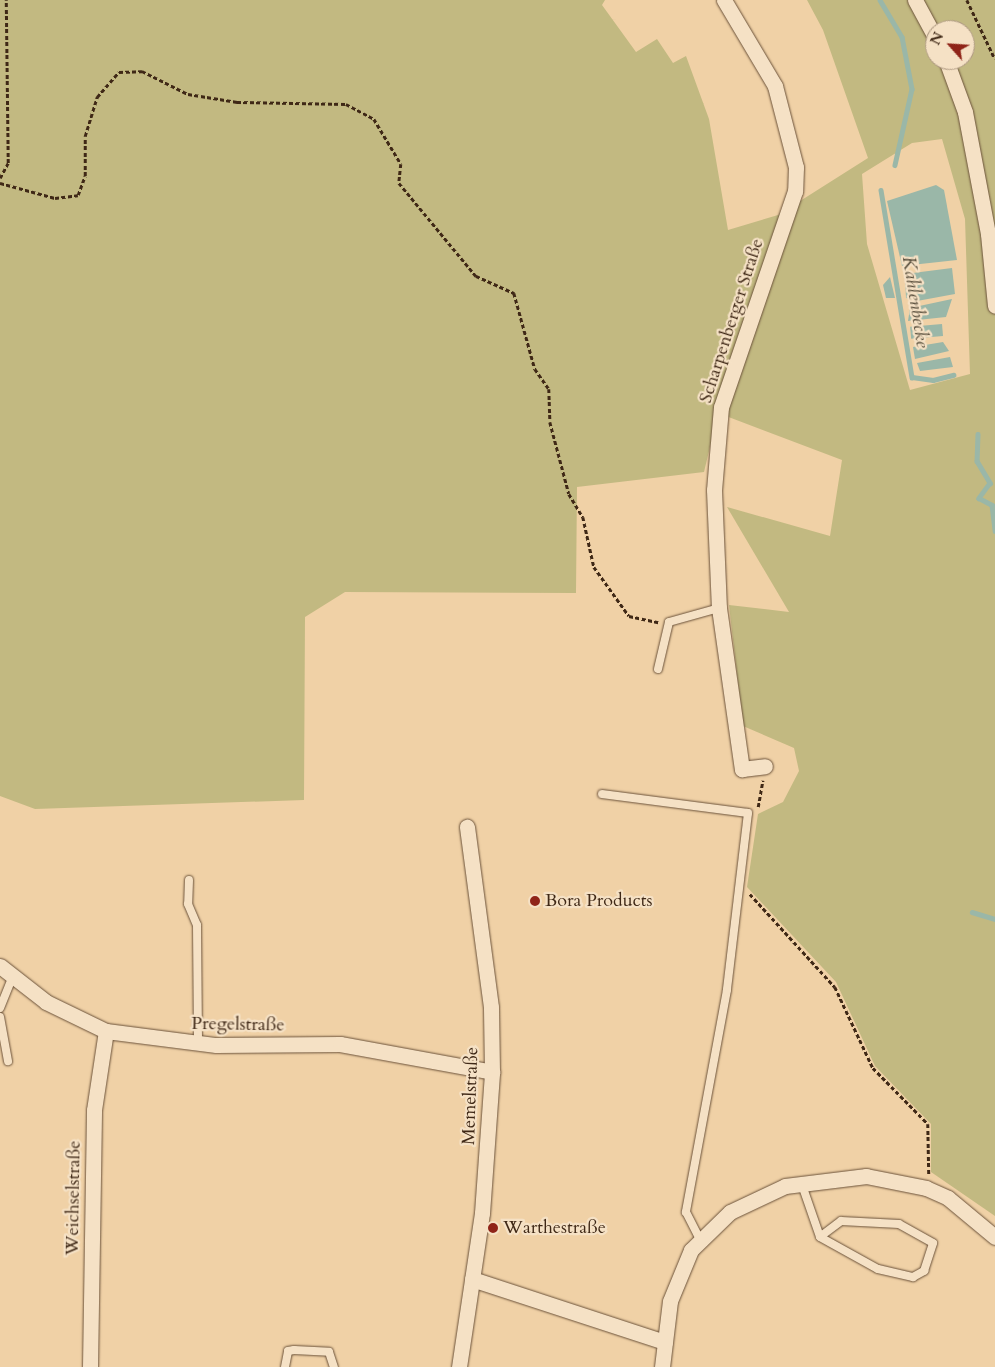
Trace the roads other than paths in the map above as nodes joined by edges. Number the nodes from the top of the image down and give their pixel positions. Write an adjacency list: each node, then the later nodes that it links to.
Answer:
1 (724, 0): 6 (street, Scharpenberger Straße)
2 (916, 0): 3 (street)
3 (926, 20)
4 (950, 70): 5 (street)
5 (995, 306)
6 (719, 608): 7 (lane); 8 (street, Scharpenberger Straße)
7 (658, 670)
8 (765, 766)
9 (602, 794): 23 (lane)
10 (467, 826): 19 (street, Memelstraße)
11 (189, 880): 17 (lane)
12 (0, 966): 13 (street, Pregelstraße)
13 (12, 976): 14 (lane); 16 (street, Pregelstraße)
14 (0, 1008)
15 (0, 1017): 18 (lane)
16 (106, 1031): 17 (street, Pregelstraße); 26 (street, Weichselstraße)
17 (198, 1044): 19 (street, Pregelstraße)
18 (8, 1061)
19 (492, 1072): 24 (street, Memelstraße)
20 (801, 1182): 21 (lane); 22 (street); 23 (street)
21 (820, 1237): 21 (lane)
22 (995, 1237)
23 (700, 1239): 25 (street)
24 (472, 1279): 25 (street); 29 (street, Memelstraße)
25 (665, 1342): 30 (street)
26 (90, 1367)
27 (285, 1367): 28 (lane)
28 (334, 1367)
29 (459, 1367)
30 (662, 1367)

